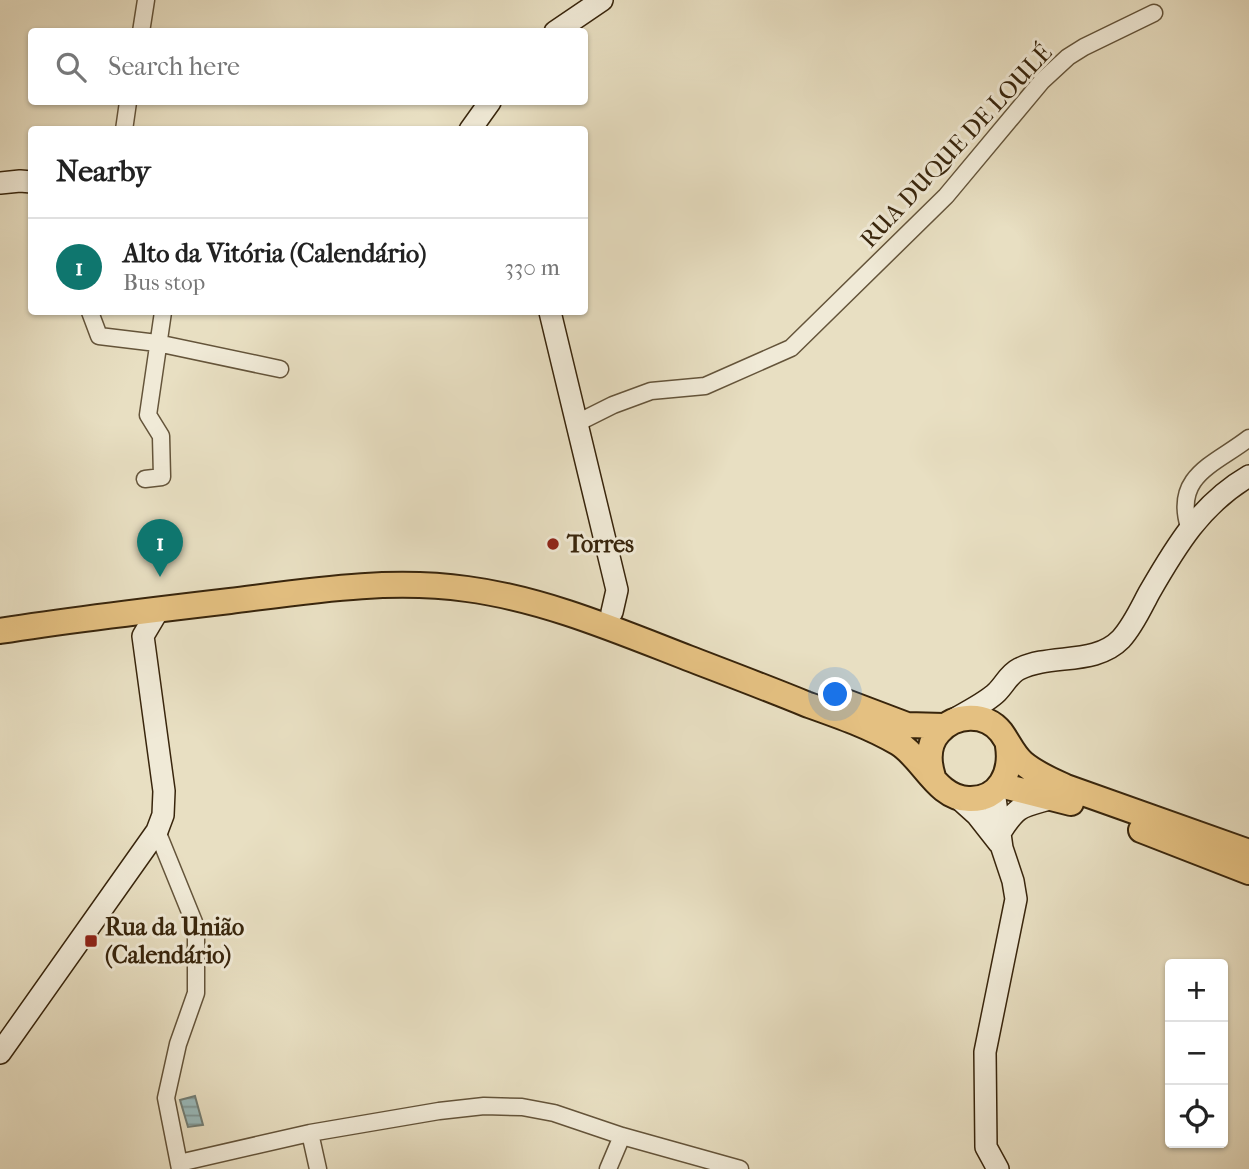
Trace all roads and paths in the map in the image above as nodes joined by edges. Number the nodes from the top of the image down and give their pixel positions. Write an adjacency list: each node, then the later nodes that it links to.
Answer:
1 (146, 0): 4 (street)
2 (602, 0): 5 (street)
3 (1154, 13): 17 (street, RUA DUQUE DE LOULÉ)
4 (142, 28)
5 (561, 28)
6 (128, 105): 8 (street)
7 (488, 105): 9 (street)
8 (125, 126)
9 (473, 126)
10 (28, 182): 11 (street)
11 (0, 183)
12 (91, 315): 15 (street)
13 (162, 315): 15 (street)
14 (551, 315): 17 (street)
15 (157, 343): 16 (street); 20 (street)
16 (280, 369)
17 (577, 423): 23 (street)
18 (1249, 438): 21 (street)
19 (1249, 476): 21 (street)
20 (145, 479)
21 (1189, 527): 28 (street)
22 (159, 609): 24 (main road); 27 (street); 31 (main road)
23 (612, 612): 25 (main road); 29 (main road)
24 (122, 614): 26 (main road); 27 (street)
25 (0, 617)
26 (0, 631)
27 (143, 636): 35 (street)
28 (997, 692): 29 (street); 30 (street)
29 (947, 724): 30 (main road); 31 (main road)
30 (1005, 739): 32 (main road); 37 (main road)
31 (934, 778): 33 (main road)
32 (997, 788): 33 (main road); 34 (main road); 36 (street)
33 (957, 797): 36 (street)
34 (1054, 798): 36 (street); 38 (main road)
35 (157, 831): 39 (street); 42 (street)
36 (1001, 841): 46 (street)
37 (1249, 852)
38 (1249, 873)
39 (0, 1053)
40 (310, 1133): 41 (street); 42 (street); 43 (street)
41 (622, 1136): 44 (street); 45 (street)
42 (180, 1166)
43 (318, 1169)
44 (608, 1169)
45 (740, 1169)
46 (998, 1169)

